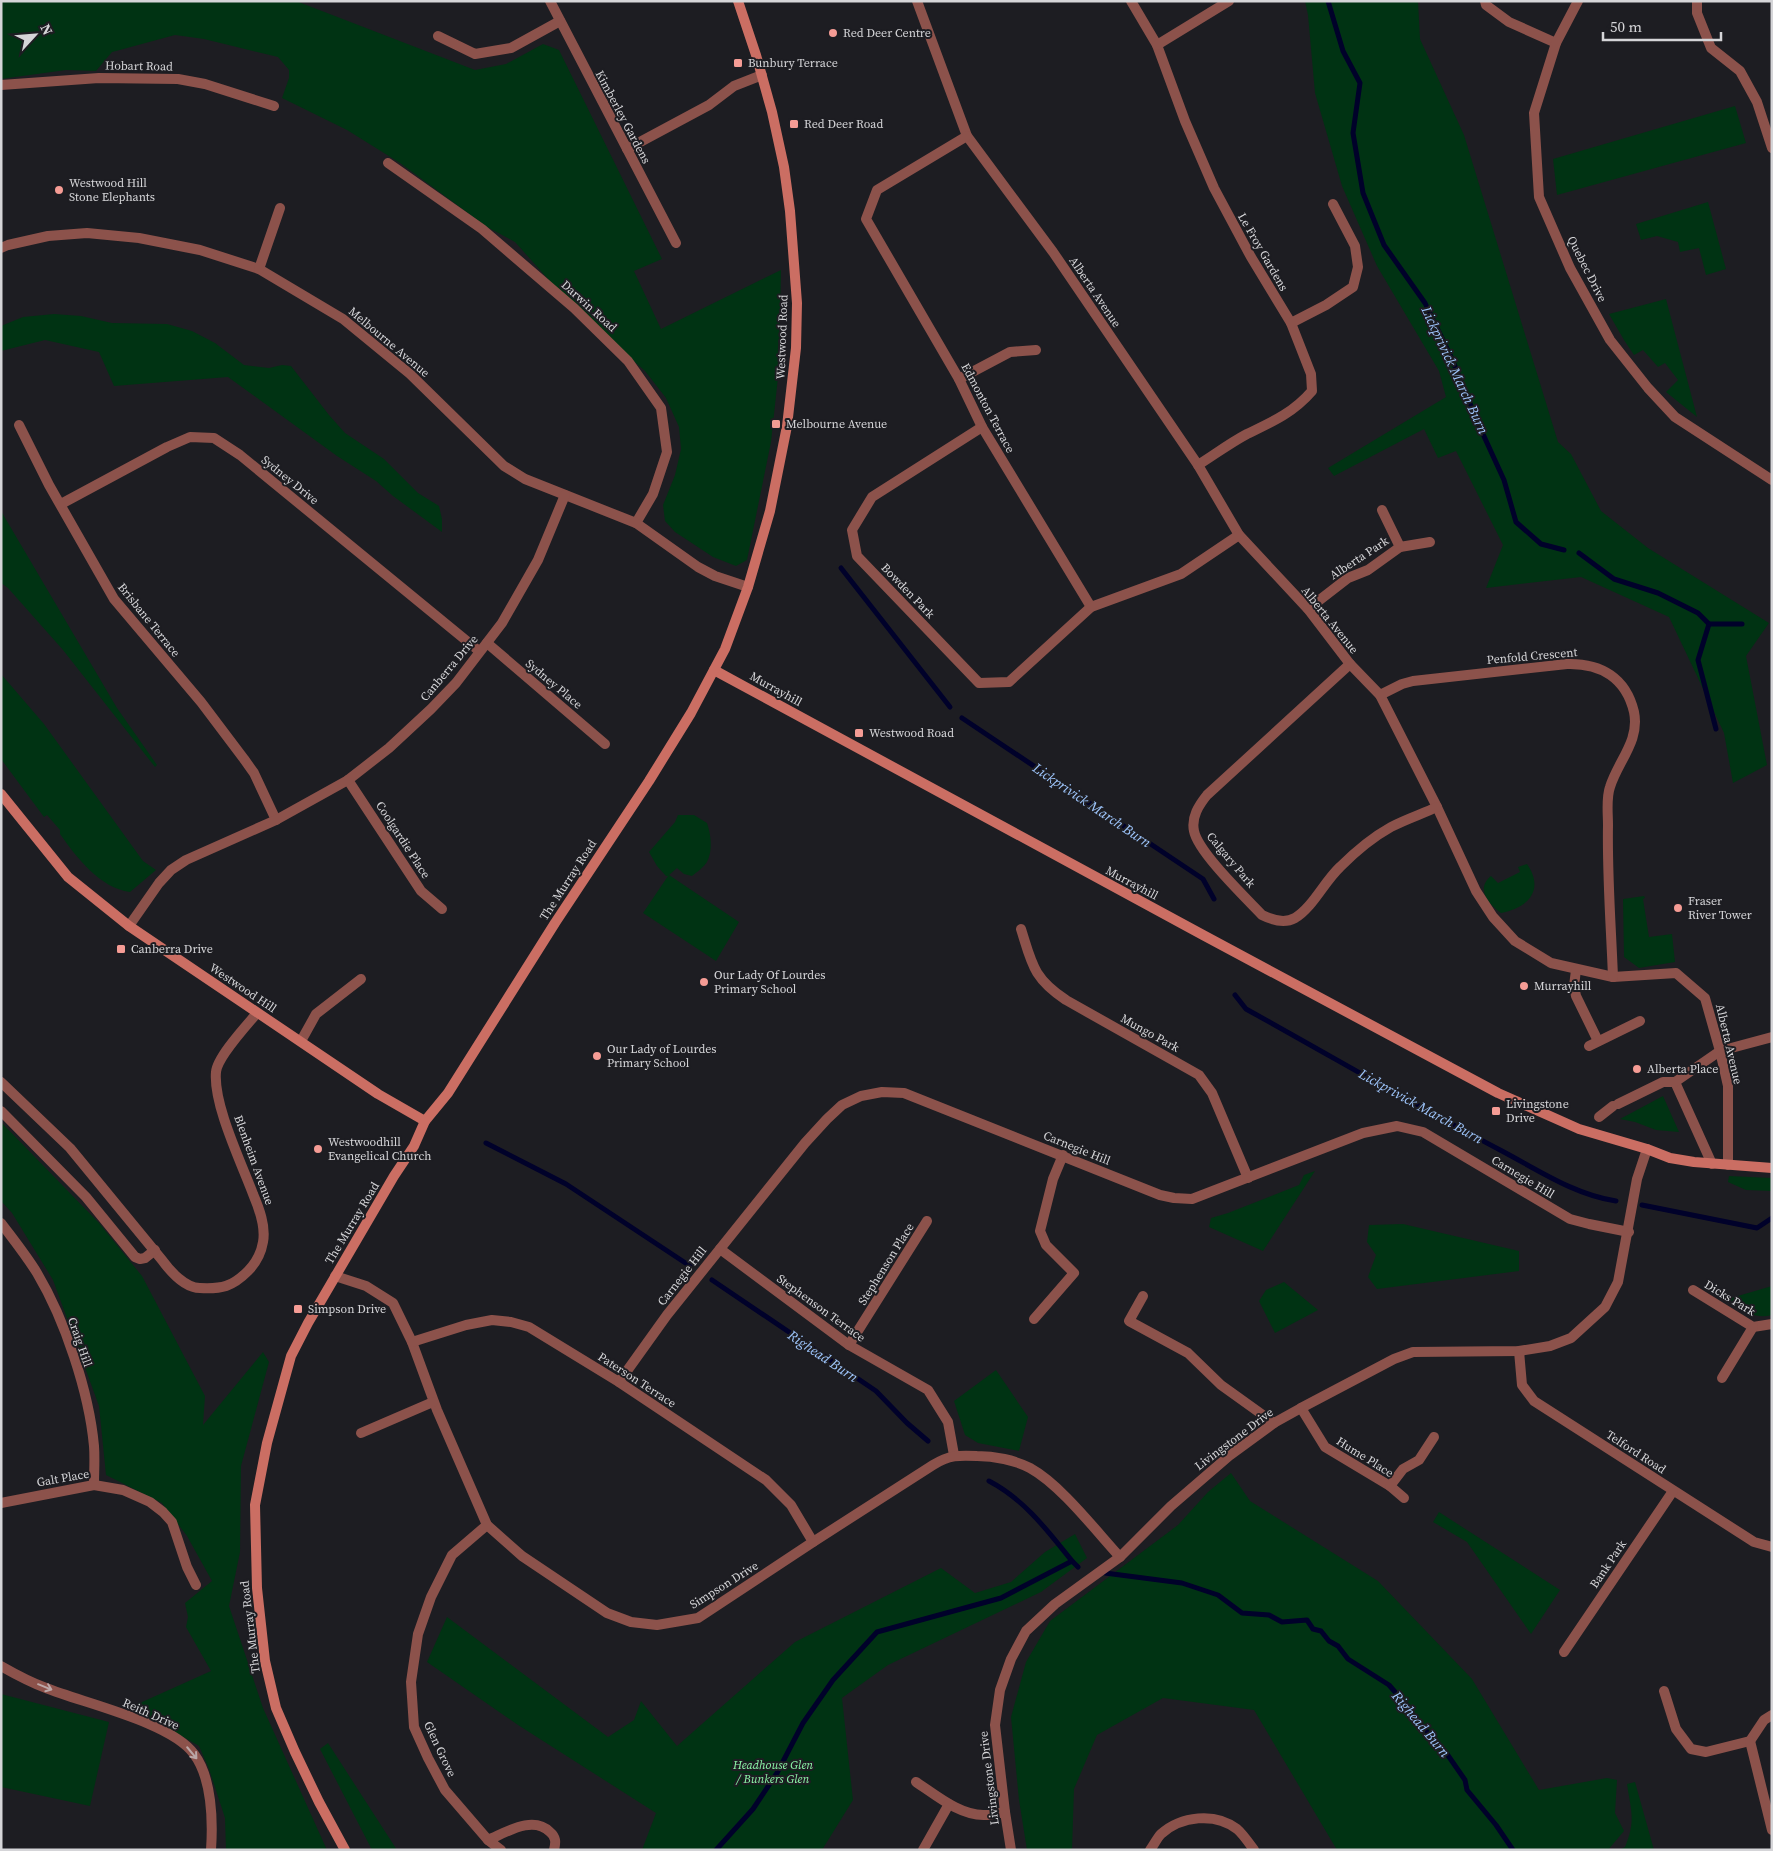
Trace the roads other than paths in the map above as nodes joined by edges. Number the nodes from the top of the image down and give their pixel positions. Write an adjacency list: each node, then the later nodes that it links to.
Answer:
1 (550, 1): 9 (street, Kimberley Gardens)
2 (738, 1): 13 (street, Westwood Road)
3 (917, 1): 16 (street, Alberta Avenue)
4 (1131, 1): 12 (street, Le Froy Gardens)
5 (1229, 1): 12 (street)
6 (1485, 1): 11 (street)
7 (1578, 1): 11 (street, Quebec Drive)
8 (1697, 1): 17 (street)
9 (560, 22): 10 (street); 18 (street, Kimberley Gardens)
10 (438, 36)
11 (1556, 43): 31 (street, Quebec Drive)
12 (1157, 45): 25 (street, Le Froy Gardens)
13 (762, 75): 18 (street); 39 (street, Westwood Road)
14 (1, 85): 15 (street, Hobart Road)
15 (274, 106)
16 (967, 136): 27 (street, Edmonton Terrace); 30 (street, Alberta Avenue)
17 (1772, 148)
18 (626, 149): 22 (street, Kimberley Gardens)
19 (388, 164): 35 (street, Darwin Road)
20 (1333, 204): 25 (street)
21 (280, 208): 24 (street)
22 (676, 243)
23 (1, 248): 24 (street, Melbourne Avenue)
24 (259, 269): 32 (street, Melbourne Avenue)
25 (1291, 323): 30 (street, Le Froy Gardens)
26 (1036, 350): 27 (street)
27 (959, 379): 29 (street, Edmonton Terrace)
28 (19, 425): 33 (street, Brisbane Terrace)
29 (982, 426): 40 (street, Edmonton Terrace); 40 (street, Bowden Park)
30 (1198, 465): 36 (street, Alberta Avenue)
31 (1772, 480)
32 (565, 494): 35 (street, Melbourne Avenue); 42 (street, Canberra Drive)
33 (61, 504): 42 (street, Sydney Drive); 50 (street, Brisbane Terrace)
34 (1382, 510): 38 (street, Alberta Park)
35 (636, 523): 39 (street, Melbourne Avenue)
36 (1239, 535): 40 (street); 41 (street, Alberta Avenue)
37 (1430, 542): 38 (street, Alberta Park)
38 (1400, 547): 41 (street, Alberta Park)
39 (748, 587): 44 (street, Westwood Road)
40 (1091, 607)
41 (1308, 610): 43 (street, Alberta Avenue)
42 (483, 647): 46 (street, Sydney Place); 47 (street, Canberra Drive)
43 (1350, 664): 45 (street, Alberta Avenue); 49 (street, Calgary Park)
44 (714, 670): 66 (street, The Murray Road); 67 (street, Murrayhill)
45 (1380, 695): 49 (street, Alberta Avenue); 55 (street, Penfold Crescent)
46 (605, 744)
47 (348, 780): 50 (street, Canberra Drive); 51 (street, Coolgardie Place)
48 (1, 794): 52 (street, Westwood Hill)
49 (1437, 807): 54 (street, Alberta Avenue)
50 (276, 820): 52 (street, Canberra Drive)
51 (442, 909)
52 (129, 926): 57 (street, Westwood Hill)
53 (1021, 929): 72 (street, Mungo Park)
54 (1576, 970): 55 (street, Alberta Avenue); 58 (street)
55 (1613, 977): 61 (street, Alberta Avenue)
56 (361, 979): 60 (street)
57 (257, 1013): 60 (street, Westwood Hill); 77 (street, Blenheim Avenue)
58 (1640, 1021)
59 (1772, 1037): 61 (street)
60 (300, 1041): 66 (street, Westwood Hill)
61 (1720, 1051): 62 (street); 70 (street, Alberta Avenue)
62 (1675, 1082): 65 (street); 69 (street)
63 (2, 1084): 77 (street, Blenheim Avenue)
64 (1, 1111): 77 (street)
65 (1599, 1117)
66 (425, 1121): 78 (street, The Murray Road)
67 (1647, 1149): 69 (street, Murrayhill); 75 (street, Livingstone Drive)
68 (1063, 1155): 72 (street, Carnegie Hill); 76 (street, Carnegie Hill); 81 (street)
69 (1712, 1164): 70 (street, Murrayhill)
70 (1728, 1165): 71 (street, Murrayhill)
71 (1772, 1168)
72 (1248, 1178): 75 (street, Carnegie Hill)
73 (927, 1221): 85 (street, Stephenson Place)
74 (1, 1223): 95 (street, Craig Hill)
75 (1629, 1232): 86 (street, Livingstone Drive)
76 (720, 1249): 85 (street, Stephenson Terrace); 88 (street, Carnegie Hill)
77 (155, 1250)
78 (335, 1276): 84 (street, Simpson Drive); 116 (street, The Murray Road)
79 (1693, 1290): 83 (street, Dicks Park)
80 (1143, 1296): 91 (street)
81 (1034, 1320)
82 (1772, 1324): 83 (street, Dicks Park)
83 (1754, 1326): 87 (street, Dicks Park)
84 (412, 1342): 88 (street, Paterson Terrace); 89 (street, Simpson Drive)
85 (849, 1345): 94 (street, Stephenson Terrace)
86 (1519, 1351): 90 (street, Livingstone Drive); 97 (street, Telford Road)
87 (1722, 1378)
88 (619, 1382): 101 (street, Paterson Terrace)
89 (434, 1402): 92 (street); 100 (street, Simpson Drive)
90 (1301, 1408): 91 (street, Livingstone Drive); 96 (street, Hume Place)
91 (1274, 1423): 103 (street, Livingstone Drive)
92 (361, 1433)
93 (1434, 1437): 96 (street)
94 (954, 1455): 101 (street, Simpson Drive); 103 (street, Simpson Drive)
95 (94, 1485): 99 (street, Galt Place); 104 (street, Galt Place)
96 (1390, 1486): 98 (street, Hume Place)
97 (1673, 1491): 102 (street, Telford Road); 105 (street, Bank Park)
98 (1404, 1498)
99 (1, 1503)
100 (487, 1525): 101 (street, Simpson Drive); 114 (street, Glen Grove)
101 (813, 1542)
102 (1772, 1548)
103 (1120, 1558): 112 (street, Livingstone Drive)
104 (196, 1585)
105 (1564, 1652)
106 (1, 1666): 115 (street, Reith Drive, one-way to 115)
107 (1664, 1691): 109 (street)
108 (1772, 1715): 109 (street)
109 (1750, 1741): 113 (street)
110 (916, 1782): 111 (street)
111 (949, 1804): 112 (street); 119 (street)
112 (1005, 1812): 120 (street, Livingstone Drive)
113 (1772, 1830)
114 (488, 1840): 117 (street, Glen Grove); 118 (street)
115 (211, 1850)
116 (345, 1850)
117 (501, 1850)
118 (554, 1850)
119 (923, 1850)
120 (1011, 1850)
121 (1150, 1850): 122 (street)
122 (1254, 1850)

